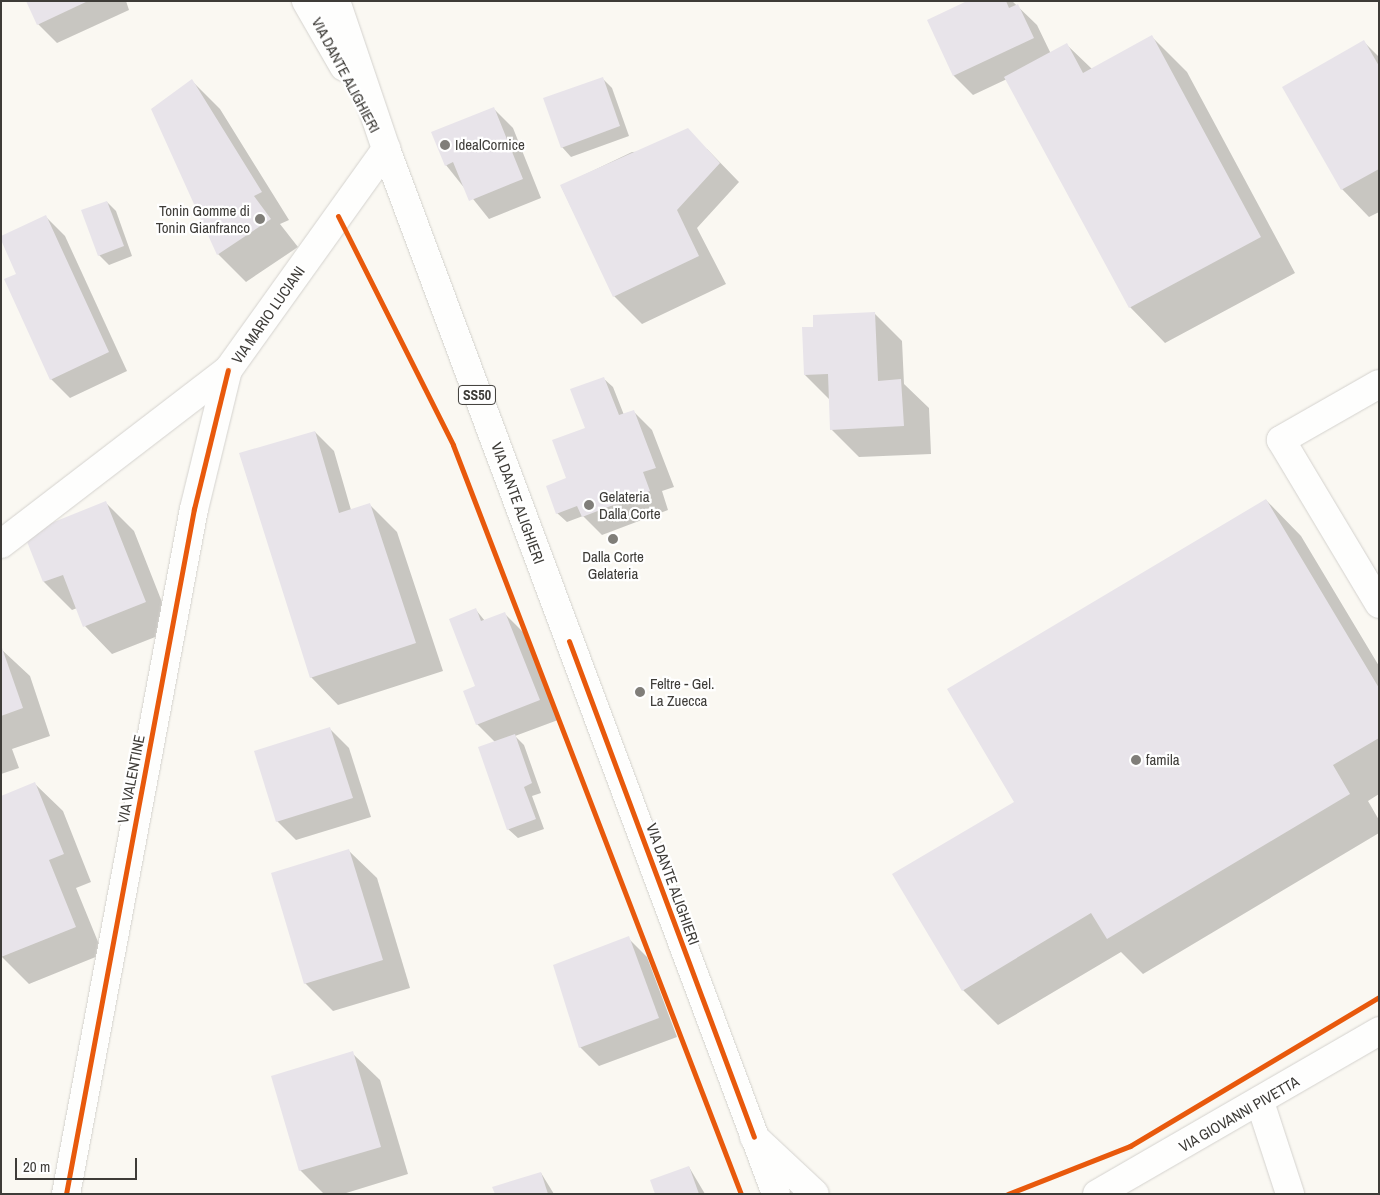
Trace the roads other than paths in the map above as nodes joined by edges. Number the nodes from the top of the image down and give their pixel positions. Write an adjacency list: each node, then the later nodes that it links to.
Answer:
1 (306, 1): 3 (street, VIA DANTE ALIGHIERI)
2 (336, 1): 3 (street, VIA DANTE ALIGHIERI)
3 (386, 148): 4 (street, VIA MARIO LUCIANI); 10 (street, VIA DANTE ALIGHIERI / SS50)
4 (228, 370): 6 (street, VIA MARIO LUCIANI); 12 (street, VIA VALENTINE)
5 (1379, 384): 7 (street)
6 (1, 544)
7 (1379, 604)
8 (1379, 1032): 9 (street, VIA GIOVANNI PIVETTA)
9 (1260, 1102): 14 (street, VIA GIOVANNI PIVETTA); 15 (street)
10 (754, 1137): 11 (street, VIA DANTE ALIGHIERI / SS50); 13 (street)
11 (776, 1191)
12 (66, 1194)
13 (815, 1194)
14 (1097, 1194)
15 (1290, 1194)

